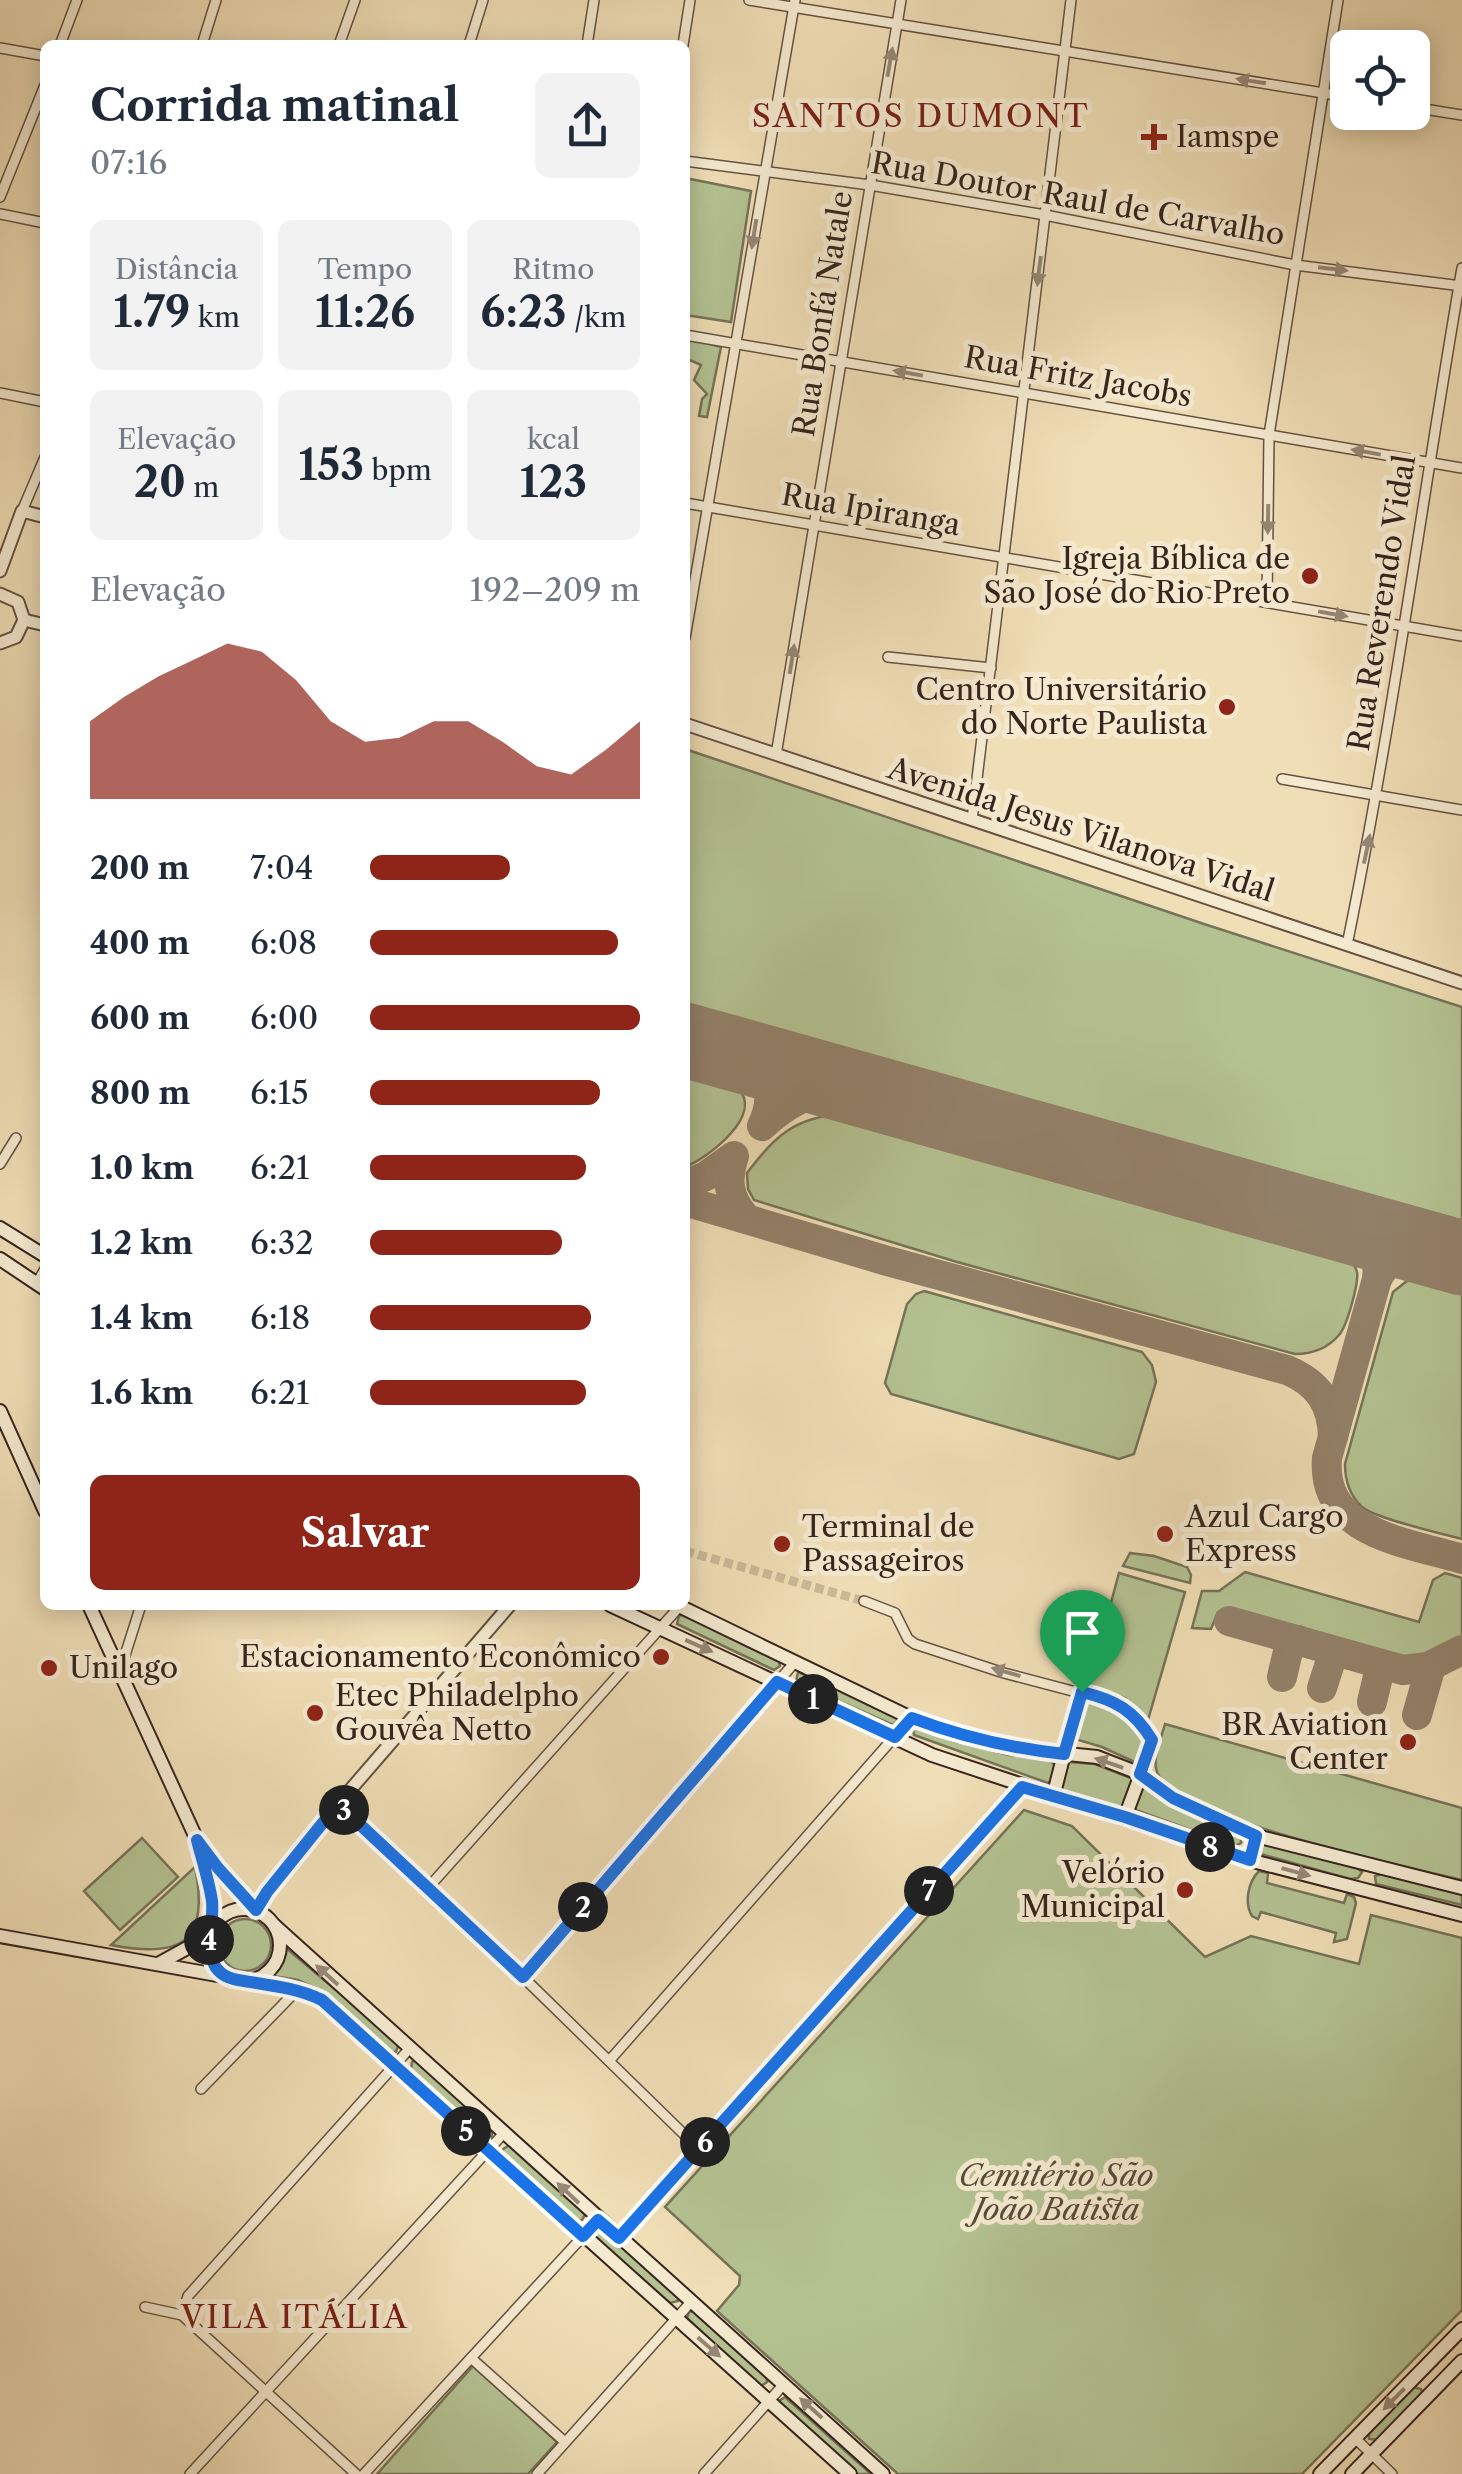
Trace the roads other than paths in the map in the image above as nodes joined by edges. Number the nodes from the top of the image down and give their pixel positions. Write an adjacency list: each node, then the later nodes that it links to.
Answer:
1 (77, 0): 14 (street)
2 (216, 0): 15 (street)
3 (354, 0): 16 (street)
4 (484, 0): 12 (street)
5 (594, 0): 19 (street)
6 (690, 0): 20 (street)
7 (749, 0): 11 (street)
8 (901, 0): 13 (street, Rua Bonfá Natale)
9 (1071, 0): 22 (street)
10 (1338, 0): 24 (street)
11 (794, 4): 13 (street); 30 (street)
12 (480, 20): 17 (street); 18 (street)
13 (897, 24): 22 (street); 31 (street, Rua Bonfá Natale, one-way to 13)
14 (62, 40)
15 (204, 40)
16 (341, 40)
17 (472, 40)
18 (478, 40)
19 (588, 40)
20 (684, 40)
21 (0, 48): 23 (street)
22 (1065, 51): 24 (street, one-way to 22); 34 (street)
23 (40, 55)
24 (1325, 93): 25 (street); 36 (street)
25 (1330, 94)
26 (40, 97): 32 (street)
27 (1430, 110): 28 (street)
28 (1462, 115)
29 (690, 162): 30 (street, Rua Doutor Raul de Carvalho)
30 (764, 172): 31 (street, Rua Doutor Raul de Carvalho); 40 (street, one-way to 40)
31 (870, 185): 34 (street, Rua Doutor Raul de Carvalho); 41 (street, Rua Bonfá Natale)
32 (0, 197)
33 (0, 214): 35 (street)
34 (1045, 215): 36 (street, Rua Doutor Raul de Carvalho); 43 (street, one-way to 43)
35 (40, 222)
36 (1295, 264): 38 (street, Rua Doutor Raul de Carvalho, one-way to 38); 45 (street)
37 (1462, 268): 38 (street, Rua Reverendo Vidal)
38 (1460, 286): 46 (street, Rua Reverendo Vidal)
39 (690, 335): 40 (street, Rua Fritz Jacobs)
40 (735, 343): 41 (street, Rua Fritz Jacobs); 50 (street)
41 (840, 361): 43 (street, Rua Fritz Jacobs, one-way to 41); 53 (street, Rua Bonfá Natale)
42 (0, 393): 44 (street)
43 (1024, 393): 45 (street, Rua Fritz Jacobs); 54 (street)
44 (40, 401)
45 (1269, 435): 46 (street, Rua Fritz Jacobs, one-way to 45); 57 (street, one-way to 57)
46 (1428, 462): 48 (street, Rua Fritz Jacobs); 61 (street, Rua Reverendo Vidal)
47 (40, 468): 51 (street)
48 (1462, 468)
49 (690, 504): 50 (street, Rua Ipiranga)
50 (707, 507): 53 (street, Rua Ipiranga); 58 (street)
51 (22, 511): 52 (street); 55 (street)
52 (40, 516)
53 (813, 525): 54 (street, Rua Ipiranga); 67 (street, Rua Bonfá Natale, one-way to 53)
54 (1004, 558): 57 (street, Rua Ipiranga); 65 (street)
55 (0, 571)
56 (0, 594): 59 (street)
57 (1267, 602): 61 (street, Rua Ipiranga, one-way to 61)
58 (690, 608)
59 (24, 620): 60 (street); 63 (street)
60 (40, 623)
61 (1405, 626): 62 (street, Rua Ipiranga); 69 (street, Rua Reverendo Vidal)
62 (1462, 636)
63 (1, 644)
64 (888, 657): 65 (street)
65 (990, 668): 71 (street)
66 (690, 726): 67 (street, Avenida Jesus Vilanova Vidal)
67 (776, 755): 71 (street, Avenida Jesus Vilanova Vidal)
68 (1282, 779): 69 (street)
69 (1378, 795): 70 (street); 72 (street, Rua Reverendo Vidal, one-way to 69)
70 (1462, 810)
71 (972, 820): 72 (street, Avenida Jesus Vilanova Vidal)
72 (1347, 944): 73 (street, Avenida Jesus Vilanova Vidal)
73 (1462, 983)
74 (16, 1138): 75 (street)
75 (0, 1164)
76 (0, 1228): 77 (main road)
77 (40, 1253)
78 (0, 1259): 79 (main road)
79 (40, 1285)
80 (0, 1412): 81 (main road)
81 (40, 1500)
82 (864, 1600): 93 (street, one-way to 82)
83 (91, 1610): 91 (main road)
84 (140, 1610): 91 (street)
85 (506, 1610): 100 (street)
86 (621, 1610): 89 (main road)
87 (675, 1610): 89 (street)
88 (686, 1610): 90 (main road)
89 (660, 1628): 92 (main road, one-way to 92); 106 (street)
90 (795, 1662): 92 (street); 94 (main road)
91 (120, 1671): 103 (main road)
92 (777, 1682): 95 (main road); 116 (street)
93 (1082, 1692): 96 (street); 97 (street)
94 (912, 1718): 95 (street); 96 (main road)
95 (895, 1737): 98 (main road); 120 (street)
96 (1064, 1754): 97 (main road, one-way to 96); 99 (main road)
97 (1140, 1774): 101 (main road); 102 (main road)
98 (1022, 1787): 99 (main road); 124 (street)
99 (1052, 1796): 101 (main road)
100 (338, 1804): 106 (street); 109 (street)
101 (1125, 1817): 104 (main road)
102 (1256, 1836): 104 (main road); 105 (main road)
103 (197, 1840): 109 (main road); 112 (main road)
104 (1250, 1860): 108 (main road, one-way to 108)
105 (1370, 1864): 107 (main road); 108 (main road)
106 (428, 1888): 116 (street)
107 (1462, 1888)
108 (1363, 1890): 110 (main road)
109 (256, 1910): 111 (main road); 112 (main road)
110 (1462, 1915)
111 (275, 1926): 117 (main road); 119 (main road, one-way to 111)
112 (211, 1931): 114 (main road); 115 (main road)
113 (0, 1936): 114 (main road)
114 (158, 1964): 115 (main road)
115 (228, 1977): 117 (main road)
116 (523, 1977): 120 (street)
117 (251, 1980): 118 (main road)
118 (297, 1990): 121 (main road); 122 (street)
119 (410, 2048): 121 (street); 123 (main road)
120 (609, 2062): 124 (street)
121 (394, 2066): 125 (main road); 131 (street)
122 (201, 2090)
123 (504, 2133): 125 (street); 126 (main road, one-way to 123)
124 (699, 2149): 128 (street)
125 (488, 2151): 127 (main road); 139 (street)
126 (598, 2220): 127 (street); 128 (main road)
127 (583, 2236): 132 (main road); 134 (street)
128 (619, 2238): 129 (main road)
129 (690, 2302): 132 (street); 137 (main road)
130 (145, 2307): 131 (street)
131 (182, 2315): 139 (street)
132 (676, 2319): 140 (main road, one-way to 140); 142 (street)
133 (1462, 2329): 136 (main road)
134 (472, 2358): 142 (street); 146 (street)
135 (1462, 2361): 138 (main road)
136 (1418, 2375): 138 (main road); 141 (main road, one-way to 141)
137 (784, 2384): 140 (street); 150 (main road, one-way to 137)
138 (1434, 2390): 143 (main road)
139 (266, 2392): 144 (street); 145 (street)
140 (770, 2401): 148 (street); 149 (main road)
141 (1355, 2438): 143 (street); 151 (main road)
142 (565, 2442): 147 (street)
143 (1371, 2454): 152 (main road); 153 (street)
144 (190, 2474)
145 (356, 2474)
146 (364, 2474)
147 (537, 2474)
148 (704, 2474)
149 (850, 2474)
150 (883, 2474)
151 (1320, 2474)
152 (1352, 2474)
153 (1392, 2474)

